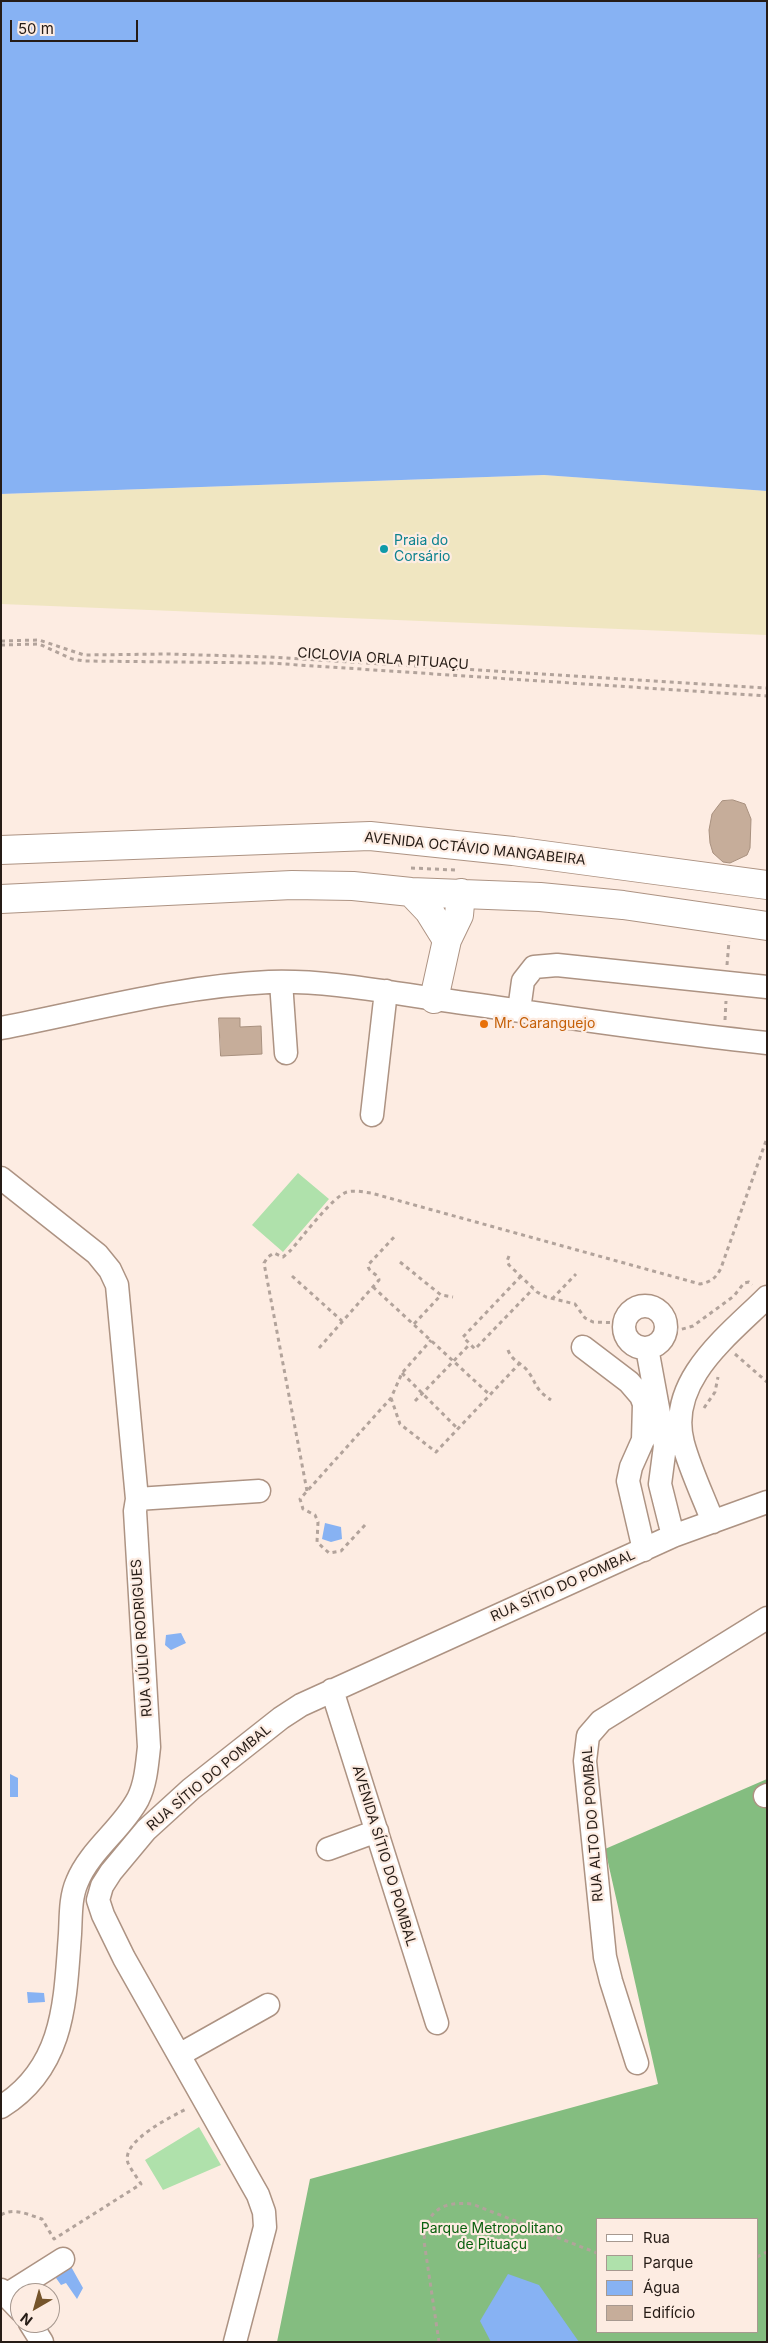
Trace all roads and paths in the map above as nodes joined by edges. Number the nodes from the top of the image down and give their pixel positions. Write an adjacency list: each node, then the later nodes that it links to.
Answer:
1 (1, 641): 3 (path)
2 (1, 645): 4 (path, CICLOVIA ORLA PITUAÇU)
3 (767, 688)
4 (767, 696)
5 (1, 850): 6 (main road, AVENIDA OCTÁVIO MANGABEIRA)
6 (767, 885)
7 (411, 892): 8 (main road); 9 (main road); 11 (main road)
8 (461, 893): 10 (main road); 11 (main road)
9 (1, 899)
10 (767, 926)
11 (446, 940): 15 (main road)
12 (281, 982): 14 (street); 17 (street); 19 (street)
13 (767, 987): 16 (street)
14 (386, 990): 15 (street); 20 (street)
15 (434, 999): 16 (street)
16 (519, 1010): 18 (street)
17 (1, 1028)
18 (767, 1043)
19 (286, 1053)
20 (372, 1115)
21 (767, 1138): 61 (path)
22 (1, 1178): 62 (street, RUA JÚLIO RODRIGUES)
23 (396, 1235): 29 (path)
24 (510, 1256): 28 (path)
25 (400, 1262): 31 (path)
26 (576, 1274): 34 (path)
27 (292, 1276): 35 (path)
28 (521, 1276): 30 (path); 40 (path)
29 (373, 1287): 35 (path); 37 (path)
30 (534, 1288): 34 (path); 40 (path)
31 (441, 1295): 32 (path); 37 (path)
32 (453, 1297)
33 (766, 1297): 38 (path); 64 (street)
34 (551, 1300): 36 (path)
35 (342, 1321): 43 (path)
36 (624, 1323): 38 (street); 44 (street)
37 (414, 1324): 39 (path)
38 (666, 1330): 44 (street)
39 (431, 1340): 48 (path); 51 (path)
40 (470, 1344): 48 (path)
41 (583, 1347): 67 (street)
42 (741, 1347): 46 (path)
43 (319, 1348)
44 (647, 1348): 66 (street)
45 (508, 1350): 49 (path)
46 (734, 1354): 47 (path); 52 (path)
47 (730, 1358)
48 (453, 1361): 53 (path); 54 (path)
49 (519, 1364): 54 (path); 56 (path)
50 (721, 1369): 58 (path)
51 (402, 1373): 53 (path); 55 (path)
52 (767, 1382)
53 (422, 1394): 57 (path); 59 (path)
54 (490, 1395): 59 (path)
55 (391, 1398): 59 (path); 61 (path)
56 (551, 1400)
57 (415, 1401)
58 (704, 1408)
59 (458, 1429)
60 (259, 1491): 62 (street)
61 (307, 1491): 65 (path)
62 (137, 1499): 77 (street, RUA JÚLIO RODRIGUES)
63 (767, 1502): 64 (street, RUA SÍTIO DO POMBAL)
64 (713, 1522): 66 (street, RUA SÍTIO DO POMBAL)
65 (365, 1525)
66 (674, 1536): 67 (street, RUA SÍTIO DO POMBAL)
67 (644, 1550): 69 (street, RUA SÍTIO DO POMBAL)
68 (767, 1618): 75 (street, RUA ALTO DO POMBAL)
69 (332, 1690): 70 (street, AVENIDA SÍTIO DO POMBAL); 74 (street, RUA SÍTIO DO POMBAL)
70 (377, 1831): 71 (street); 73 (street, AVENIDA SÍTIO DO POMBAL)
71 (328, 1849)
72 (268, 2005): 74 (street)
73 (437, 2023)
74 (179, 2055): 76 (street, RUA SÍTIO DO POMBAL)
75 (637, 2063)
76 (204, 2099): 78 (path); 82 (street, RUA SÍTIO DO POMBAL)
77 (1, 2107)
78 (1, 2214)
79 (596, 2253): 83 (path)
80 (63, 2259): 81 (street)
81 (9, 2298)
82 (235, 2342)
83 (439, 2342)

